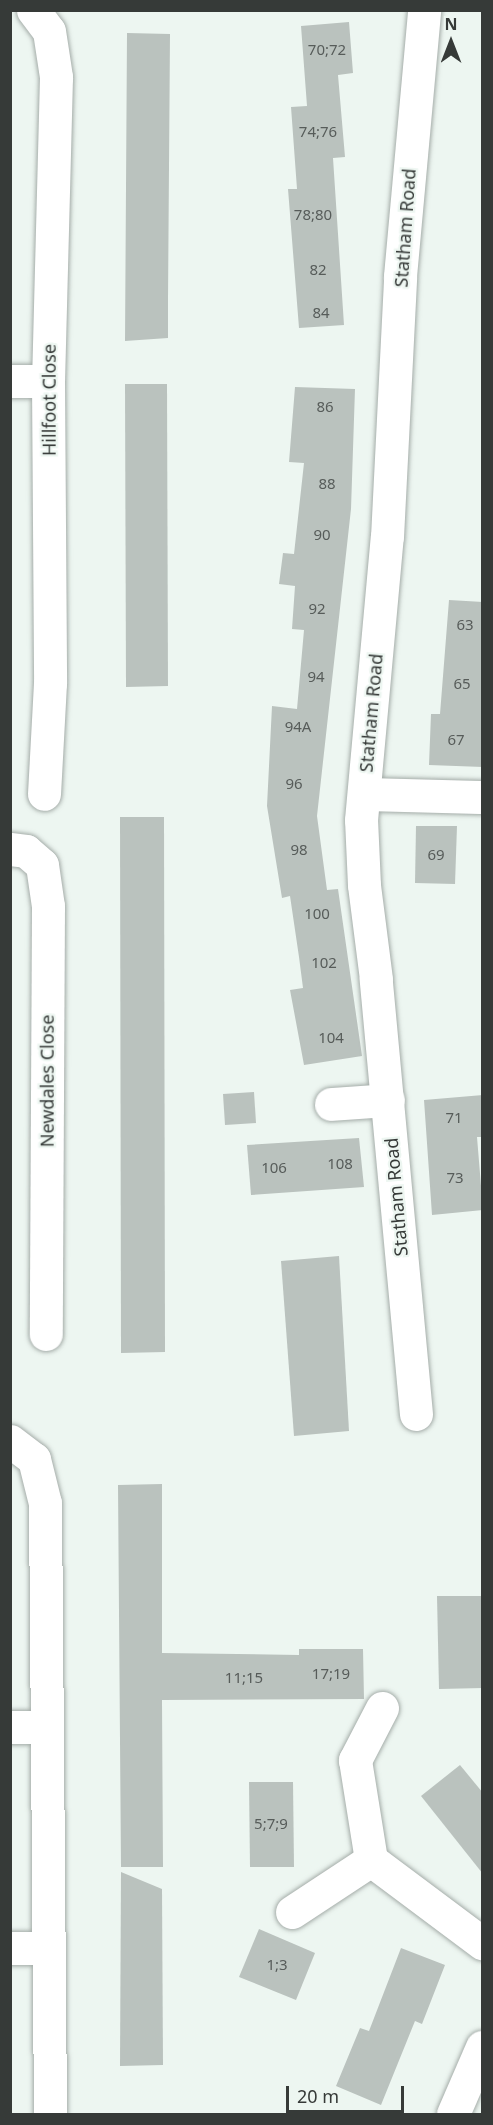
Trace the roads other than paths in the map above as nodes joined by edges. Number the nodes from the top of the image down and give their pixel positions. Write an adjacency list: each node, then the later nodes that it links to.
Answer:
1 (33, 10): 4 (street, Hillfoot Close)
2 (424, 10): 6 (street, Statham Road)
3 (10, 381): 4 (street)
4 (48, 381): 5 (street, Hillfoot Close)
5 (44, 794)
6 (364, 794): 7 (street); 9 (street, Statham Road)
7 (483, 797)
8 (10, 849): 11 (street, Newdales Close)
9 (387, 1100): 10 (street); 12 (street, Statham Road)
10 (332, 1104)
11 (46, 1334)
12 (416, 1414)
13 (10, 1441): 16 (street)
14 (382, 1708): 17 (street)
15 (10, 1727): 16 (street)
16 (47, 1727): 21 (street)
17 (371, 1860): 18 (street); 19 (street)
18 (292, 1912)
19 (483, 1943)
20 (10, 1948): 21 (street)
21 (48, 1948): 23 (street)
22 (483, 2047): 24 (street)
23 (50, 2115)
24 (453, 2115)

